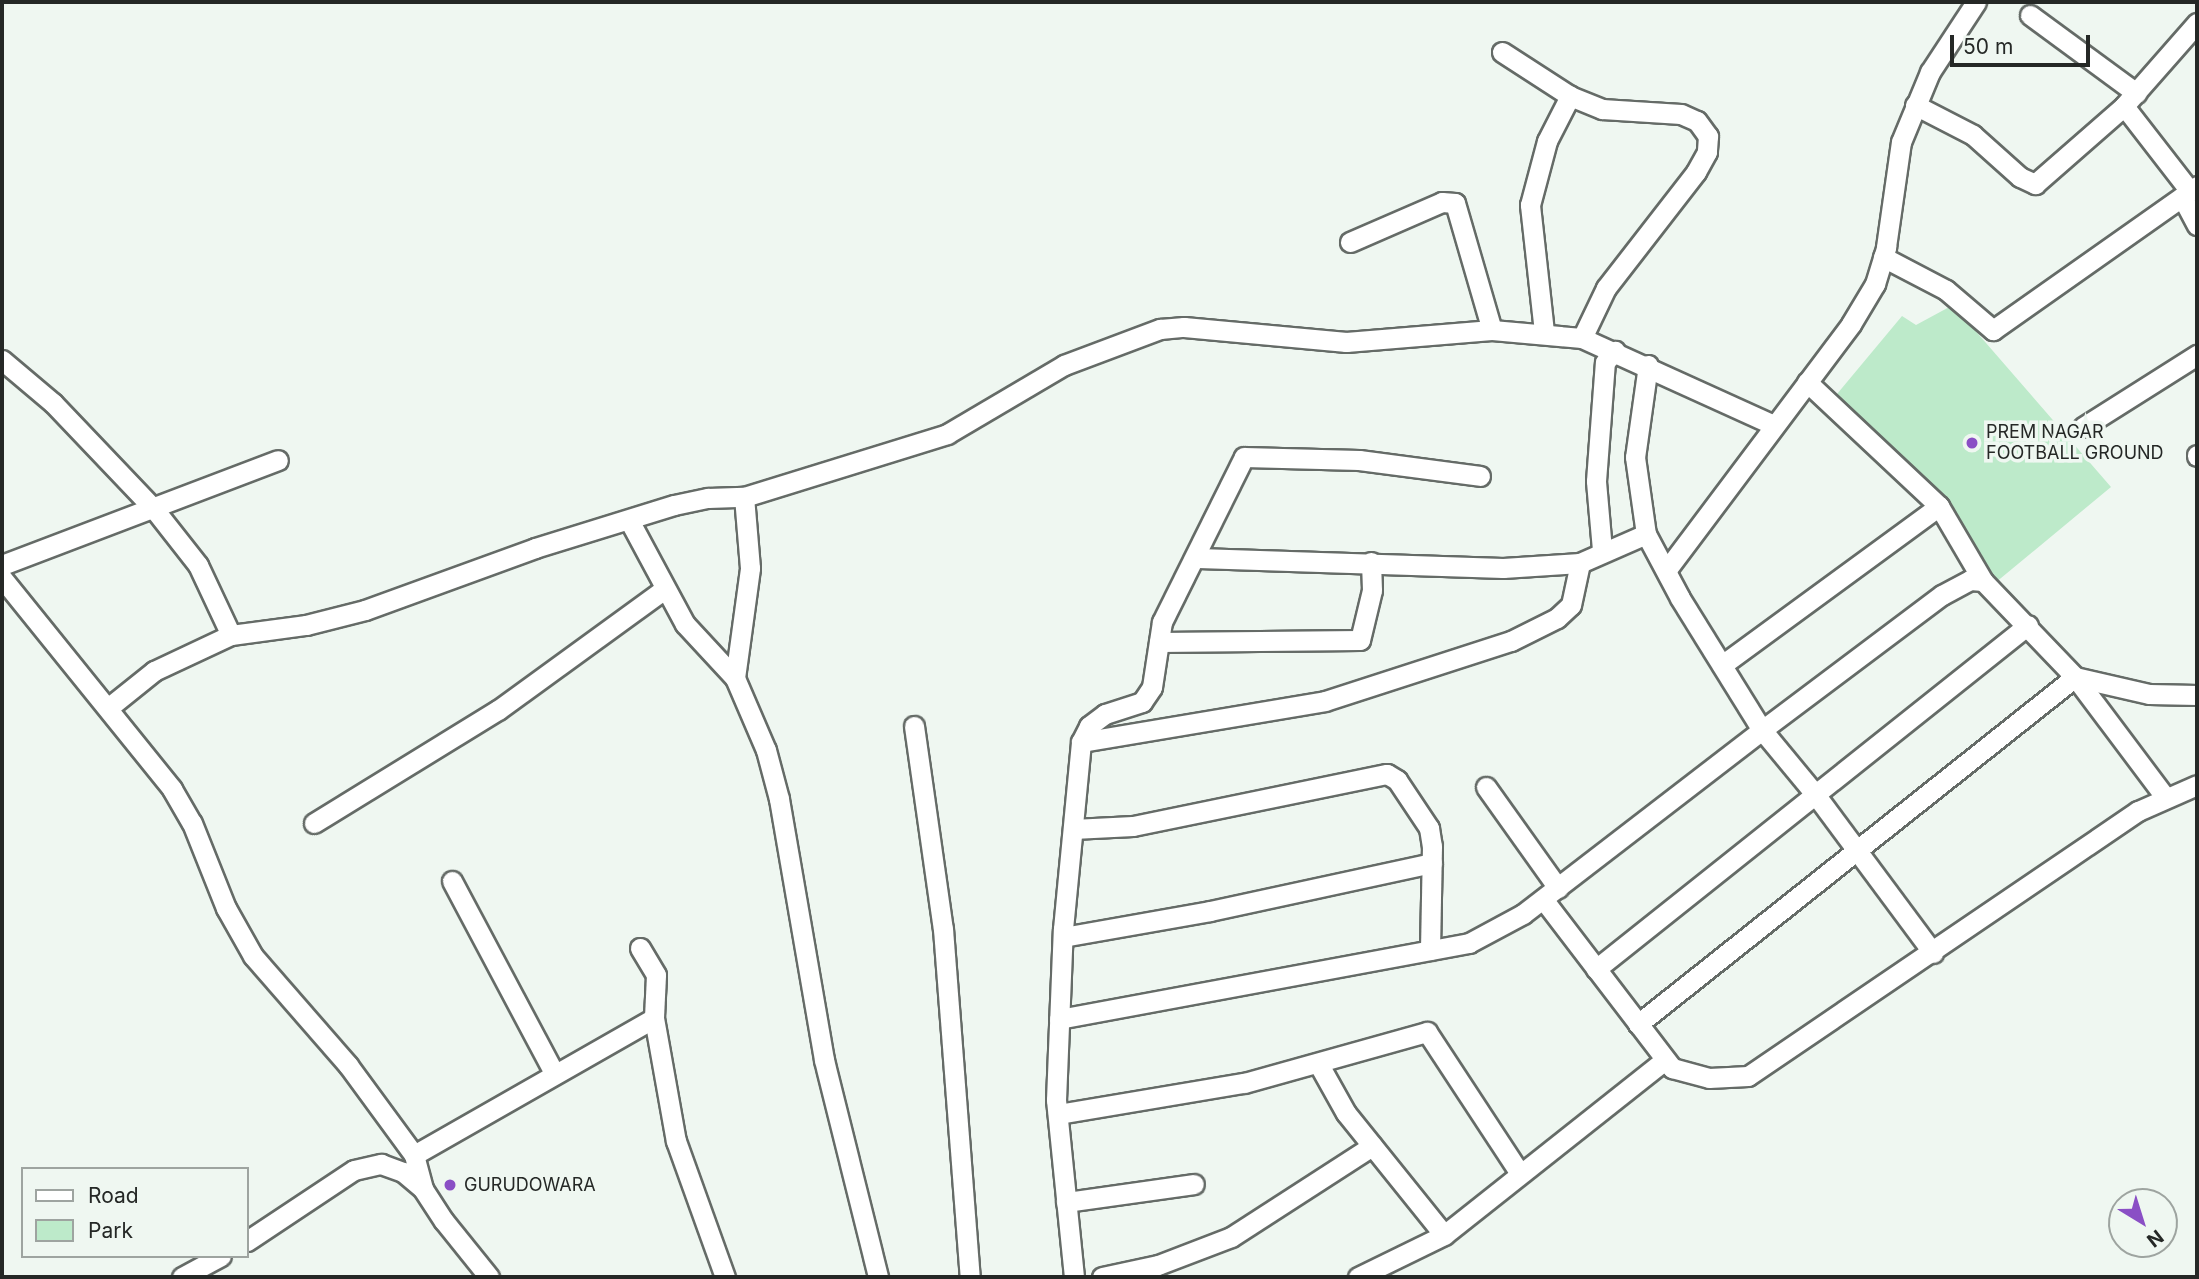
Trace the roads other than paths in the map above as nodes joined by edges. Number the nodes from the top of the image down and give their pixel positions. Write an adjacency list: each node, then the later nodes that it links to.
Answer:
1 (1976, 2): 7 (street)
2 (2030, 15): 6 (street)
3 (2197, 23): 6 (street)
4 (1502, 52): 5 (street)
5 (1570, 96): 13 (street); 14 (street)
6 (2130, 99): 7 (street); 8 (street)
7 (1915, 106): 11 (street)
8 (2190, 191): 9 (street); 11 (street)
9 (2197, 225)
10 (1350, 242): 12 (street)
11 (1883, 257): 19 (street)
12 (1492, 330): 13 (street); 24 (street)
13 (1544, 332): 14 (street)
14 (1582, 338): 15 (street)
15 (1615, 351): 18 (street); 29 (street)
16 (2197, 355): 21 (street)
17 (2, 360): 26 (street)
18 (1648, 365): 20 (street); 28 (street)
19 (1807, 382): 20 (street); 25 (street)
20 (1774, 425): 34 (street)
21 (2083, 427)
22 (278, 460): 26 (street)
23 (1480, 477): 30 (street)
24 (744, 497): 27 (street); 43 (street)
25 (1939, 506): 36 (street); 41 (street)
26 (154, 509): 33 (street); 39 (street)
27 (629, 520): 37 (street); 39 (street)
28 (1647, 534): 29 (street); 34 (street)
29 (1602, 550): 32 (street)
30 (1198, 558): 31 (street); 40 (street)
31 (1371, 562): 32 (street); 40 (street)
32 (1580, 563): 48 (street)
33 (2, 565)
34 (1668, 568): 41 (street)
35 (2, 578): 45 (street)
36 (1983, 581): 38 (street); 47 (street)
37 (663, 590): 43 (street); 53 (street)
38 (2028, 625): 42 (street); 51 (street)
39 (231, 635): 45 (street)
40 (1159, 642): 48 (street)
41 (1721, 665): 47 (street)
42 (2075, 677): 44 (street); 52 (street); 55 (street)
43 (735, 678): 83 (street)
44 (2197, 695)
45 (108, 708): 72 (street)
46 (914, 726): 84 (street)
47 (1762, 730): 51 (street); 58 (street)
48 (1081, 742): 54 (street)
49 (2197, 785): 52 (street)
50 (1486, 786): 58 (street)
51 (1815, 794): 55 (street); 63 (street)
52 (2166, 798): 62 (street)
53 (314, 823)
54 (1073, 829): 56 (street); 59 (street)
55 (1855, 852): 62 (street); 66 (street)
56 (1432, 863): 59 (street); 61 (street)
57 (452, 881): 69 (street)
58 (1550, 894): 61 (street); 63 (street)
59 (1063, 937): 65 (street)
60 (640, 948): 64 (street)
61 (1430, 950): 65 (street)
62 (1933, 953): 67 (street)
63 (1596, 969): 66 (street)
64 (654, 1018): 69 (street); 82 (street)
65 (1059, 1019): 70 (street)
66 (1638, 1024): 67 (street)
67 (1665, 1060): 73 (street)
68 (1318, 1063): 70 (street); 71 (street); 73 (street)
69 (554, 1073): 72 (street)
70 (1058, 1114): 76 (street)
71 (1373, 1146): 77 (street); 86 (street)
72 (414, 1155): 75 (street)
73 (1519, 1172): 77 (street)
74 (1194, 1184): 76 (street)
75 (423, 1189): 78 (street); 81 (street)
76 (1066, 1202): 85 (street)
77 (1444, 1235): 87 (street)
78 (248, 1240)
79 (217, 1258): 80 (street)
80 (182, 1277)
81 (489, 1277)
82 (725, 1277)
83 (878, 1277)
84 (970, 1277)
85 (1074, 1277)
86 (1102, 1277)
87 (1358, 1277)

